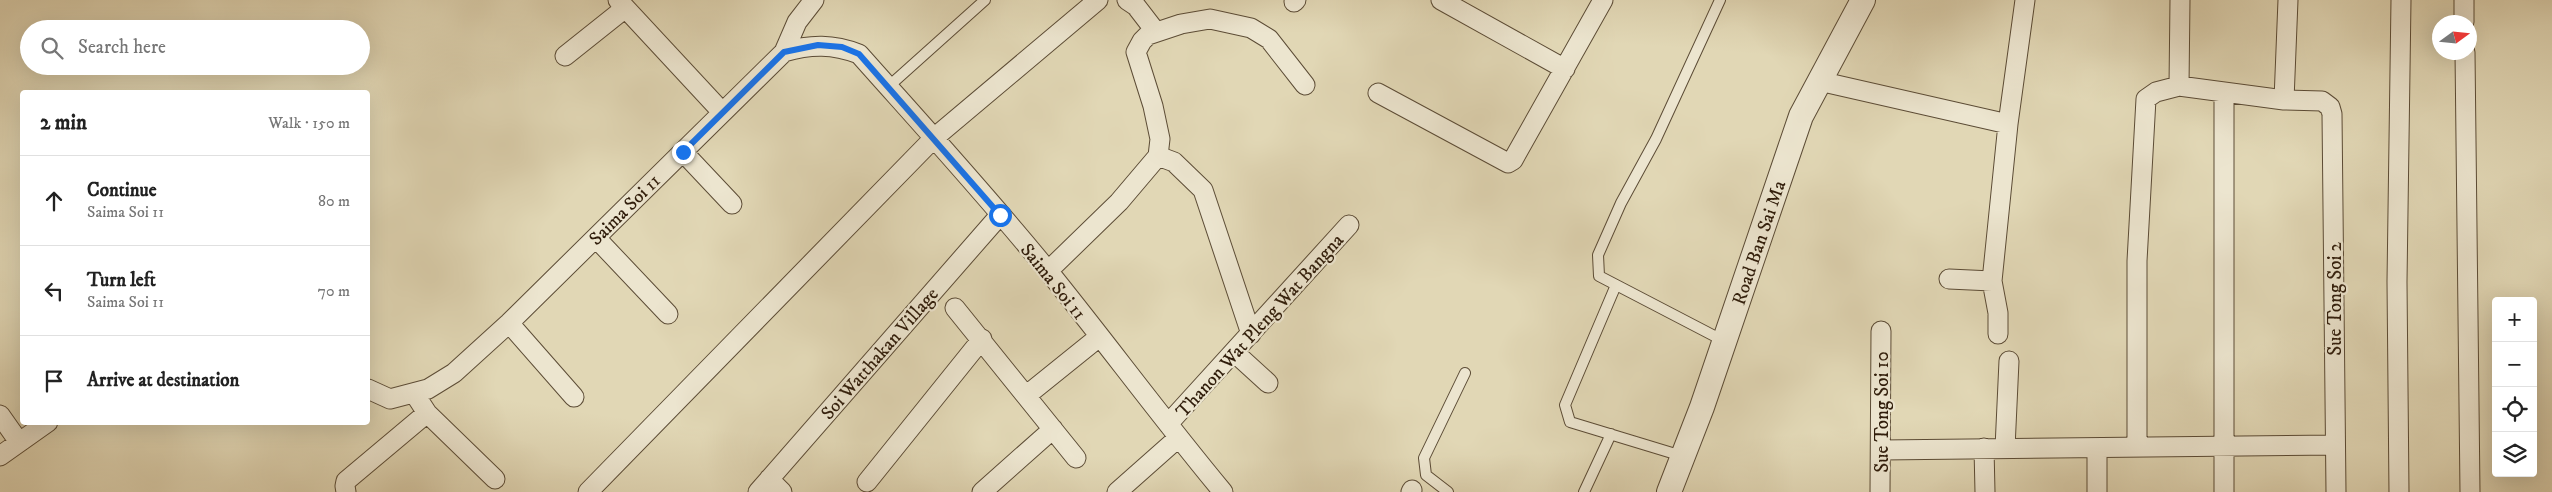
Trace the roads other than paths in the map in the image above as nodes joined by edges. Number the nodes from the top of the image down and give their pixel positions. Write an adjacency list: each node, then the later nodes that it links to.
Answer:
1 (814, 0): 17 (street)
2 (985, 0): 24 (lane)
3 (1098, 0): 30 (street)
4 (1127, 0): 16 (street)
5 (1441, 0): 20 (street)
6 (1602, 0): 20 (street)
7 (1720, 0): 40 (lane)
8 (1863, 0): 21 (street, Road Ban Sai Ma)
9 (2025, 0): 29 (street)
10 (2180, 0): 23 (street)
11 (2288, 0): 27 (street)
12 (2401, 0): 91 (street)
13 (2464, 0): 15 (street)
14 (621, 4): 18 (street); 28 (street)
15 (2464, 15)
16 (1156, 32): 22 (street); 32 (street)
17 (784, 52): 24 (street, Saima Soi 11); 28 (street, Saima Soi 11)
18 (565, 56)
19 (2465, 60): 92 (street)
20 (1565, 69): 25 (street)
21 (1819, 81): 29 (street); 49 (street, Road Ban Sai Ma)
22 (1305, 85)
23 (2179, 86): 26 (street); 66 (street)
24 (888, 87): 30 (street, Saima Soi 11)
25 (1378, 93)
26 (2224, 93): 27 (street); 70 (street)
27 (2284, 100): 65 (street, Sue Tong Soi 2)
28 (722, 112): 31 (street, Saima Soi 11)
29 (2008, 124): 39 (street)
30 (934, 138): 34 (street, Saima Soi 11); 79 (street)
31 (683, 152): 33 (street); 36 (street, Saima Soi 11)
32 (1158, 156): 37 (street); 45 (street)
33 (732, 204)
34 (1000, 215): 37 (street, Saima Soi 11); 77 (street, Soi Watthakan Village)
35 (1350, 225): 45 (street, Thanon Wat Pleng Wat Bangna)
36 (596, 238): 42 (street); 43 (street, Saima Soi 11)
37 (1048, 271): 48 (street, Saima Soi 11)
38 (1949, 279): 39 (street)
39 (1992, 281): 46 (street)
40 (1616, 285): 49 (lane); 63 (lane)
41 (955, 308): 47 (street)
42 (668, 314)
43 (509, 323): 55 (street, Saima Soi 11); 57 (street)
44 (1881, 331): 71 (street, Sue Tong Soi 10)
45 (1250, 334): 50 (street, Thanon Wat Pleng Wat Bangna)
46 (1998, 334)
47 (982, 338): 56 (street); 76 (street)
48 (1099, 338): 56 (street); 62 (street, Saima Soi 11)
49 (1724, 341): 73 (street, Road Ban Sai Ma)
50 (1234, 352): 53 (street); 62 (street, Thanon Wat Pleng Wat Bangna)
51 (2009, 361): 68 (street)
52 (1465, 374): 83 (lane)
53 (1268, 383)
54 (370, 390): 55 (street, Saima Soi 11)
55 (414, 393): 58 (street)
56 (1027, 395): 61 (street)
57 (574, 397)
58 (427, 413): 75 (street); 78 (street)
59 (0, 415): 64 (street)
60 (44, 425): 64 (street)
61 (1053, 429): 74 (street); 80 (street)
62 (1173, 431): 81 (street, Thanon Wat Pleng Wat Bangna); 82 (street, Saima Soi 11)
63 (1611, 434): 73 (lane); 84 (lane)
64 (19, 442): 72 (street)
65 (2335, 445): 70 (street); 90 (street, Sue Tong Soi 2)
66 (2137, 446): 69 (street); 70 (street)
67 (1984, 448): 68 (street); 71 (street); 87 (street)
68 (2005, 448): 69 (street)
69 (2096, 448): 88 (street)
70 (2223, 448): 89 (street)
71 (1882, 450): 86 (street, Sue Tong Soi 10)
72 (0, 456)
73 (1682, 456): 85 (street, Road Ban Sai Ma)
74 (1076, 458)
75 (495, 479)
76 (867, 482)
77 (770, 488)
78 (346, 492)
79 (588, 492)
80 (982, 492)
81 (1117, 492)
82 (1223, 492)
83 (1448, 492)
84 (1584, 492)
85 (1669, 492)
86 (1880, 492)
87 (1984, 492)
88 (2097, 492)
89 (2224, 492)
90 (2336, 492)
91 (2399, 492)
92 (2470, 492)

